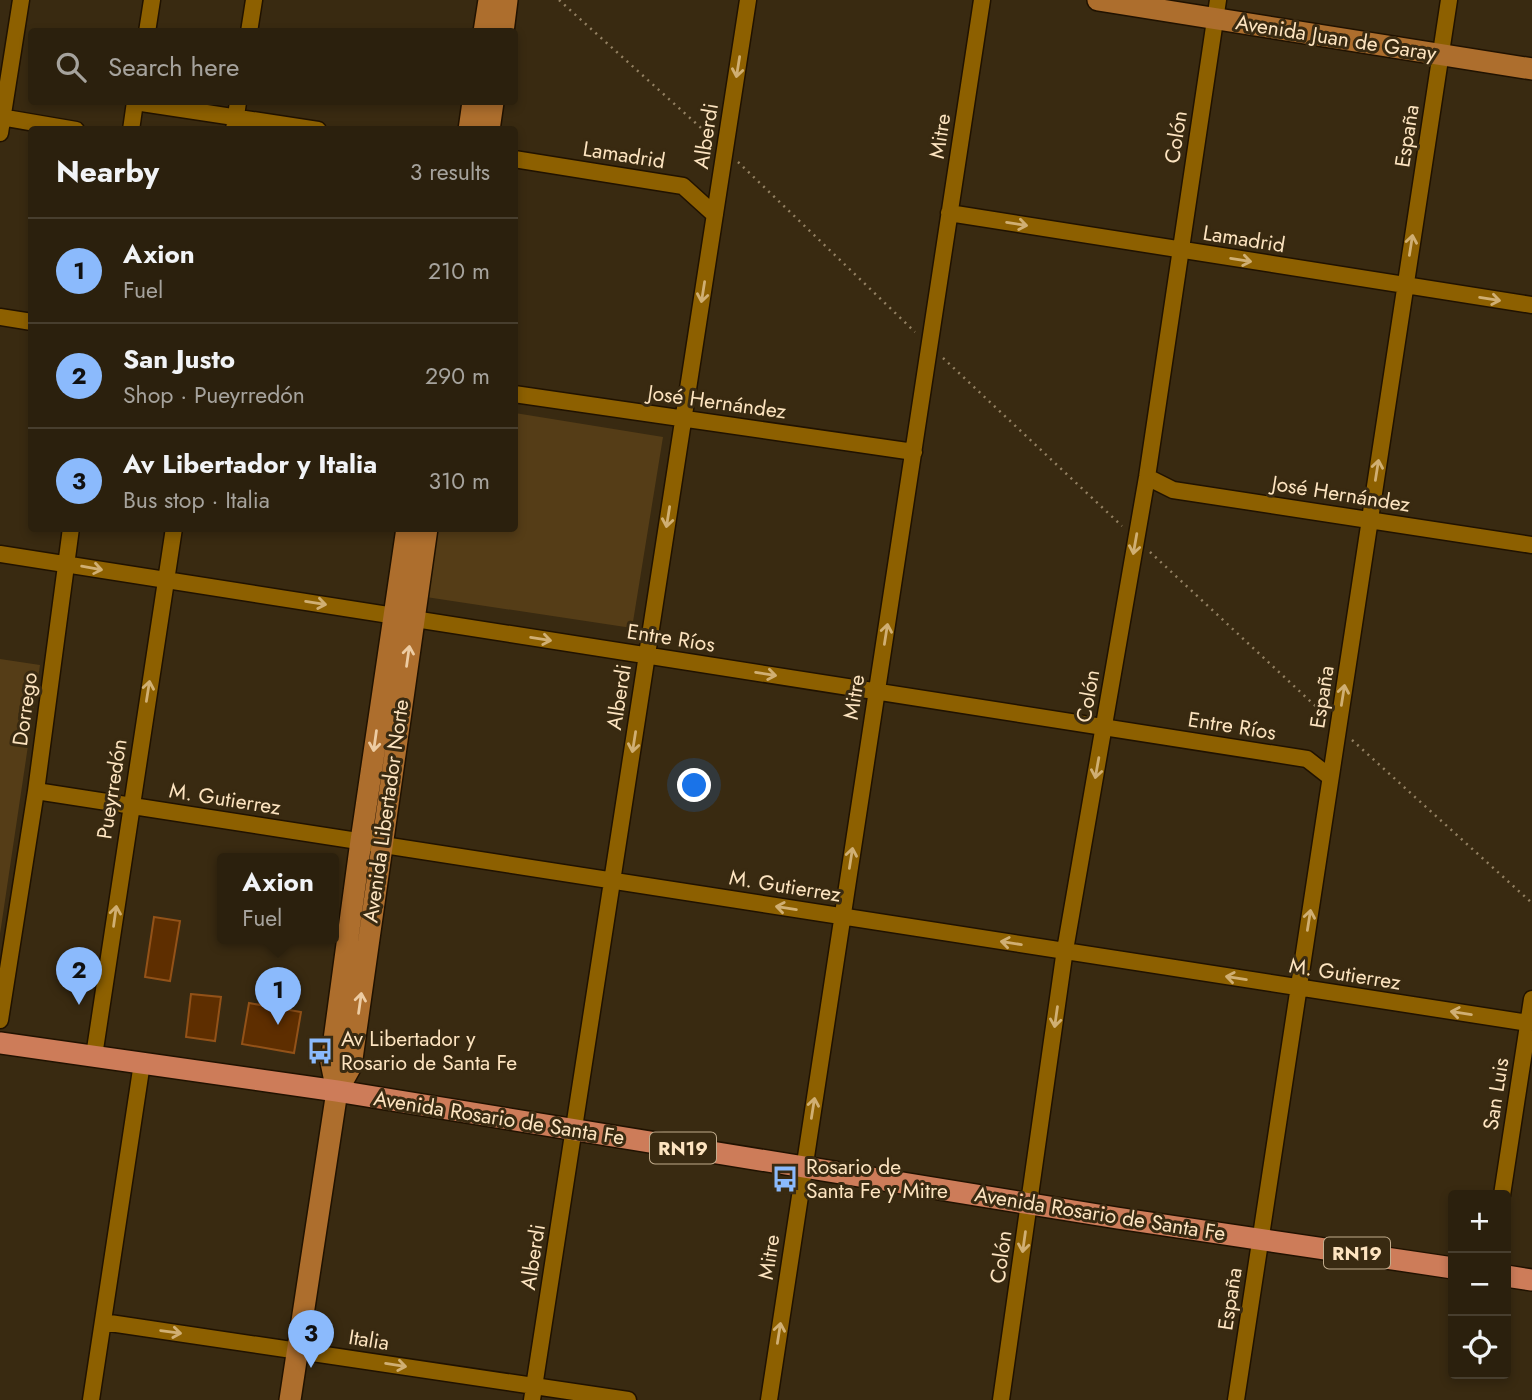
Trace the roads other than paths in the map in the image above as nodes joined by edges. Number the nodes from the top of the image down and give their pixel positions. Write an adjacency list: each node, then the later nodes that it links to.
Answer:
1 (21, 0): 22 (street)
2 (152, 0): 11 (street)
3 (254, 0): 12 (street)
4 (489, 0): 13 (main road)
5 (507, 0): 14 (main road)
6 (748, 0): 30 (street, Alberdi, one-way to 30)
7 (982, 0): 29 (street, Mitre)
8 (1098, 0): 10 (main road, Avenida Juan de Garay)
9 (1449, 0): 15 (street, España)
10 (1216, 9): 15 (main road, Avenida Juan de Garay); 31 (street, Colón)
11 (147, 28)
12 (250, 28)
13 (485, 28)
14 (504, 28)
15 (1440, 54): 16 (main road, Avenida Juan de Garay); 32 (street, España, one-way to 15)
16 (1532, 69)
17 (135, 105): 24 (street)
18 (157, 105): 21 (street)
19 (473, 105): 26 (main road)
20 (493, 105): 27 (main road)
21 (236, 116): 25 (street)
22 (1, 123): 23 (street)
23 (33, 126)
24 (132, 126)
25 (295, 126)
26 (470, 126)
27 (490, 126)
28 (518, 160): 30 (street, Lamadrid)
29 (949, 213): 31 (street, Lamadrid, one-way to 31); 38 (street, Mitre)
30 (715, 215): 37 (street, Alberdi, one-way to 37)
31 (1180, 250): 32 (street, Lamadrid, one-way to 32); 39 (street, Colón)
32 (1405, 285): 33 (street, Lamadrid, one-way to 33); 40 (street, España, one-way to 32)
33 (1532, 305)
34 (0, 317): 35 (street)
35 (28, 321)
36 (518, 395): 37 (street, José Hernández)
37 (684, 418): 38 (street, José Hernández); 50 (street, Alberdi, one-way to 50)
38 (914, 452): 51 (street, Mitre, one-way to 38)
39 (1147, 477): 40 (street, José Hernández); 52 (street, Colón, one-way to 52)
40 (1370, 519): 45 (street, José Hernández); 53 (street, España, one-way to 40)
41 (70, 532): 47 (street, Dorrego)
42 (173, 532): 48 (street, Pueyrredón)
43 (407, 532): 49 (main road, Avenida Libertador Norte)
44 (426, 532): 49 (main road, Avenida Libertador Norte)
45 (1532, 545)
46 (0, 554): 47 (street, Entre Ríos)
47 (66, 563): 48 (street, Entre Ríos, one-way to 48); 54 (street, Dorrego)
48 (166, 580): 49 (street, Entre Ríos, one-way to 49); 55 (street, Pueyrredón, one-way to 48)
49 (404, 617): 50 (street, Entre Ríos, one-way to 50); 56 (main road, Avenida Libertador Norte)
50 (647, 656): 51 (street, Entre Ríos, one-way to 51); 57 (street, Alberdi, one-way to 57)
51 (876, 691): 52 (street, Entre Ríos); 58 (street, Mitre, one-way to 51)
52 (1104, 727): 53 (street, Entre Ríos); 59 (street, Colón, one-way to 59)
53 (1330, 777): 60 (street, España, one-way to 53)
54 (36, 791): 55 (street, M. Gutierrez); 62 (street, Dorrego)
55 (131, 806): 56 (street, M. Gutierrez); 65 (street, Pueyrredón, one-way to 55)
56 (371, 842): 57 (street, M. Gutierrez); 67 (main road, Avenida Libertador Norte)
57 (612, 881): 58 (street, M. Gutierrez, one-way to 57); 68 (street, Alberdi)
58 (842, 916): 59 (street, M. Gutierrez, one-way to 58); 69 (street, Mitre, one-way to 58)
59 (1065, 951): 60 (street, M. Gutierrez, one-way to 59); 71 (street, Colón, one-way to 71)
60 (1299, 988): 63 (street, M. Gutierrez, one-way to 60); 72 (street, España)
61 (1532, 999): 63 (street, San Luis)
62 (0, 1020)
63 (1528, 1023): 70 (street, San Luis)
64 (0, 1043): 65 (main road, Avenida Rosario de Santa Fe / RN19)
65 (94, 1056): 66 (main road, Avenida Rosario de Santa Fe / RN19)
66 (142, 1063): 67 (main road, Avenida Rosario de Santa Fe / RN19); 76 (street)
67 (337, 1091): 68 (main road, Avenida Rosario de Santa Fe / RN19); 77 (main road, Avenida Libertador Norte)
68 (574, 1130): 69 (main road, Avenida Rosario de Santa Fe / RN19); 78 (street, Alberdi)
69 (804, 1168): 71 (main road, Avenida Rosario de Santa Fe / RN19); 82 (street, Mitre, one-way to 69)
70 (1503, 1190)
71 (1030, 1204): 72 (main road, Avenida Rosario de Santa Fe / RN19); 83 (street, Colón, one-way to 83)
72 (1261, 1239): 73 (main road, Avenida Rosario de Santa Fe / RN19); 84 (street, España)
73 (1448, 1267)
74 (1511, 1277): 75 (main road)
75 (1532, 1280)
76 (103, 1322): 77 (street, Italia, one-way to 77); 79 (street)
77 (297, 1350): 78 (street, Italia, one-way to 78); 80 (main road, Avenida Libertador Norte)
78 (533, 1393): 81 (street, Italia)
79 (91, 1400)
80 (290, 1400)
81 (628, 1400)
82 (769, 1400)
83 (1001, 1400)
84 (1239, 1400)

